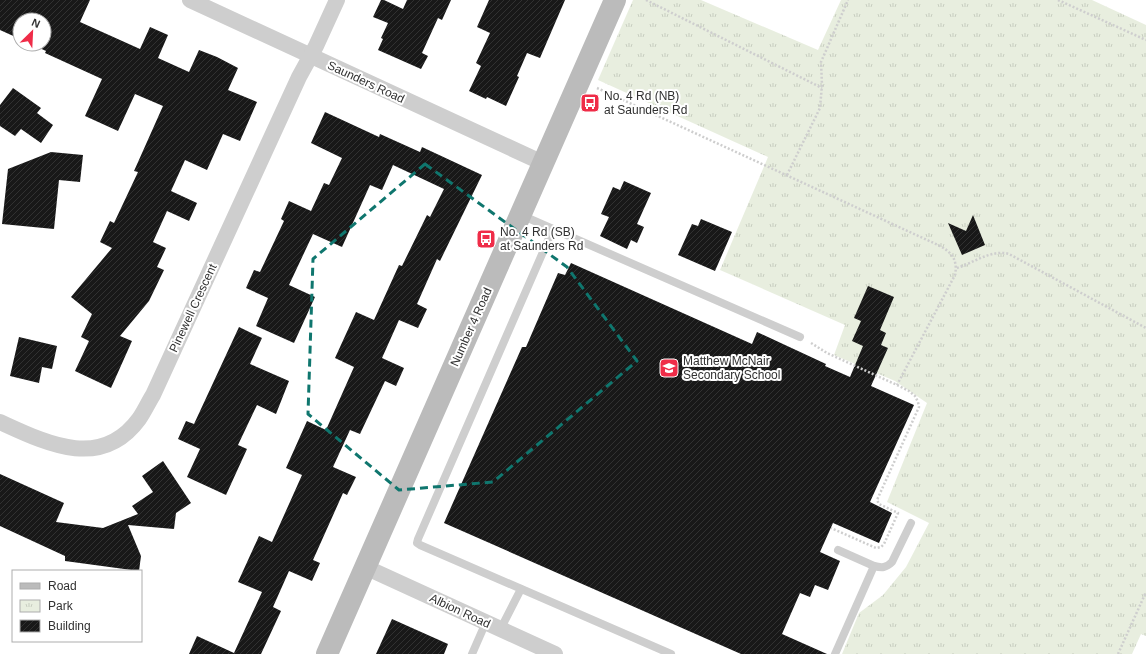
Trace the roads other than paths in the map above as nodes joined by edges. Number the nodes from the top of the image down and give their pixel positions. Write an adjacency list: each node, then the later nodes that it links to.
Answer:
1 (190, 0): 4 (street, Saunders Road)
2 (337, 0): 4 (street, Pinewell Crescent)
3 (614, 0): 5 (main road, Number 4 Road)
4 (310, 56): 5 (street, Saunders Road); 9 (street, Pinewell Crescent)
5 (543, 162): 6 (main road, Number 4 Road)
6 (520, 214): 7 (lane); 13 (main road, Number 4 Road)
7 (553, 229): 8 (lane); 14 (lane)
8 (800, 337)
9 (0, 422)
10 (911, 524): 12 (lane)
11 (838, 550): 12 (lane)
12 (874, 566): 21 (lane)
13 (365, 567): 15 (street, Albion Road); 17 (main road, Number 4 Road)
14 (521, 589): 16 (lane); 20 (lane)
15 (486, 622): 16 (street, Albion Road); 18 (lane)
16 (500, 630): 19 (street, Albion Road)
17 (327, 654)
18 (472, 654)
19 (555, 654)
20 (671, 654)
21 (836, 654)

